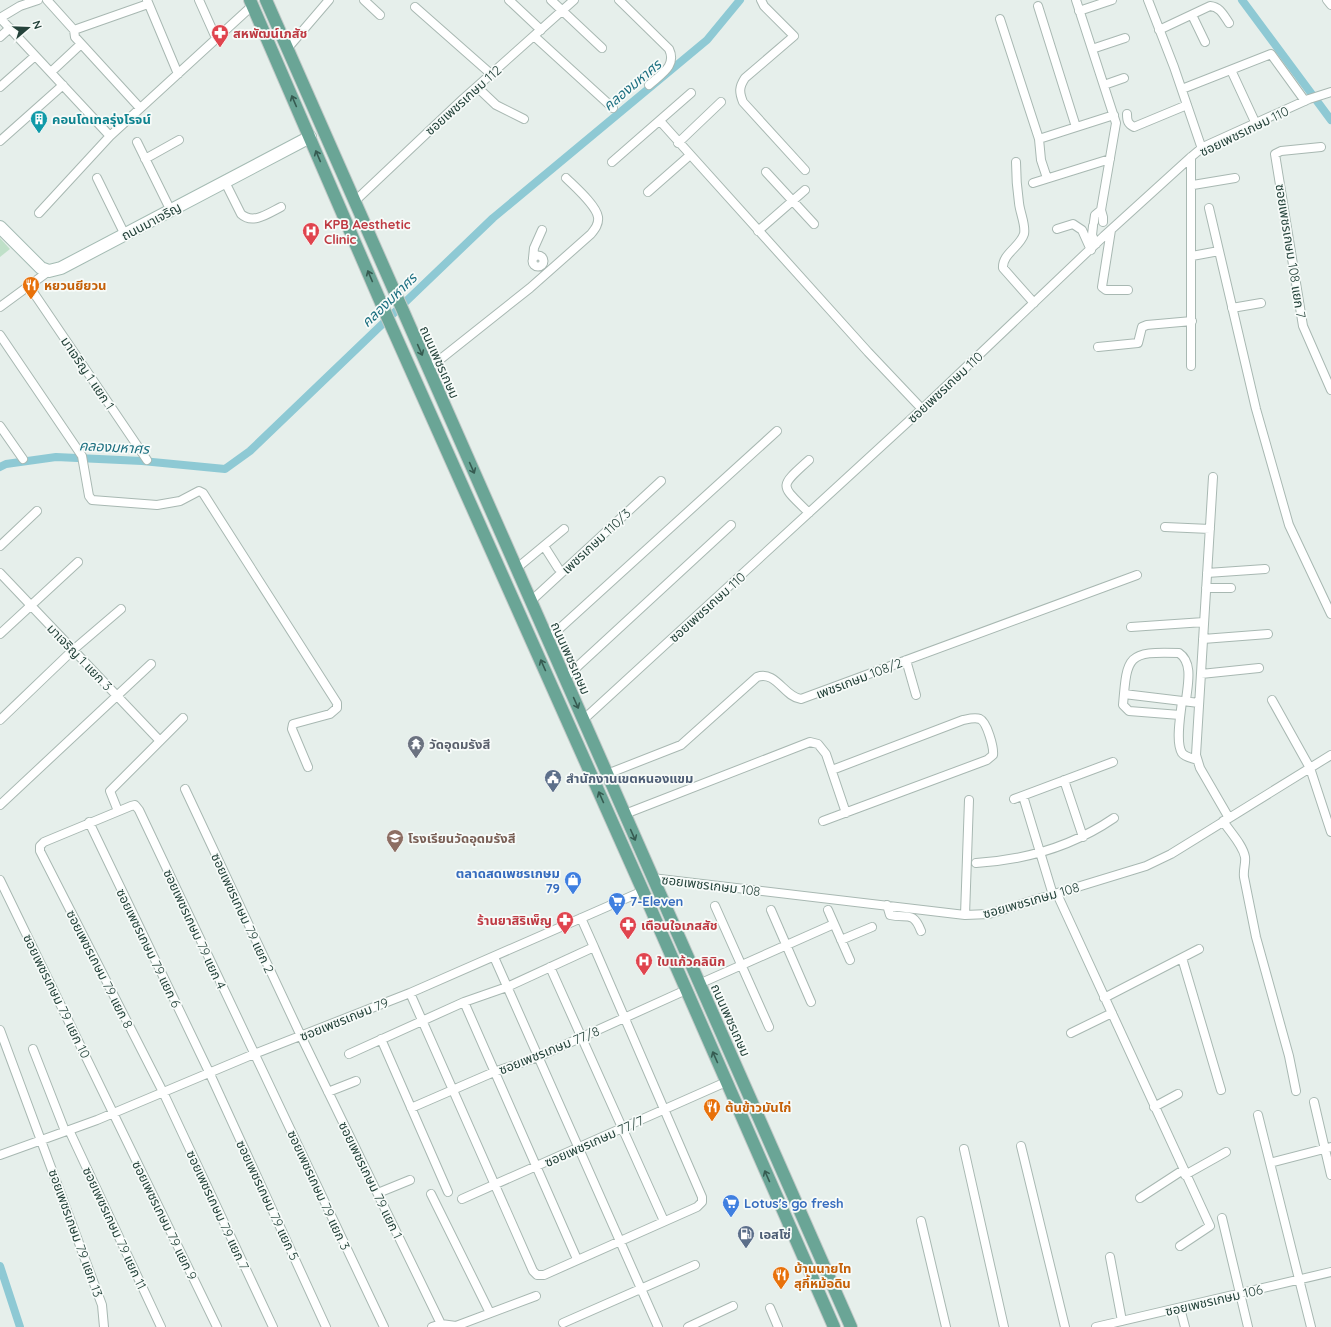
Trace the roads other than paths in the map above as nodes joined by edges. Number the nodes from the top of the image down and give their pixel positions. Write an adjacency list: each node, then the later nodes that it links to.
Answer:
1 (38, 0): 25 (street)
2 (47, 0): 29 (street)
3 (199, 0): 34 (street)
4 (266, 0): 39 (main road, ถนนเพชรเกษม)
5 (329, 0): 39 (street)
6 (364, 0): 23 (street)
7 (509, 0): 30 (street)
8 (551, 0): 21 (street)
9 (574, 0): 21 (street, ซอยเพชรเกษม 112)
10 (619, 0): 48 (street)
11 (761, 0): 82 (street)
12 (1076, 0): 22 (street)
13 (1112, 0): 22 (street)
14 (1148, 0): 31 (street)
15 (1327, 0): 18 (street)
16 (148, 2): 29 (street); 44 (street)
17 (252, 2): 34 (street); 68 (main road, one-way to 17)
18 (1331, 5)
19 (1038, 6): 65 (street)
20 (415, 7): 45 (street)
21 (562, 11): 30 (street, ซอยเพชรเกษม 112); 38 (street)
22 (1080, 11): 40 (street)
23 (380, 15)
24 (1192, 15): 27 (street); 31 (street); 36 (street)
25 (0, 18): 28 (street)
26 (1000, 19): 69 (street)
27 (1229, 23)
28 (10, 28): 33 (street); 41 (street)
29 (74, 30): 37 (street)
30 (541, 30): 32 (street, ซอยเพชรเกษม 112)
31 (1159, 30): 52 (street)
32 (534, 36): 45 (street, ซอยเพชรเกษม 112); 59 (street)
33 (0, 37)
34 (216, 38): 44 (street)
35 (1125, 38): 40 (street)
36 (1205, 42)
37 (81, 44): 43 (street); 58 (street)
38 (602, 48)
39 (288, 49): 66 (main road, ถนนเพชรเกษม)
40 (1092, 49): 49 (street)
41 (35, 56): 43 (street); 50 (street)
42 (1231, 70): 52 (street); 55 (street); 64 (street)
43 (51, 72): 47 (street)
44 (178, 74): 58 (street)
45 (491, 74): 51 (street, ซอยเพชรเกษม 112)
46 (1124, 78): 49 (street)
47 (63, 85): 67 (street); 71 (street)
48 (649, 85)
49 (1104, 85): 61 (street)
50 (0, 87)
51 (477, 87): 62 (street); 94 (street, ซอยเพชรเกษม 112)
52 (1182, 89): 57 (street)
53 (1331, 92): 55 (street, ซอยเพชรเกษม 110)
54 (691, 93): 63 (street)
55 (1307, 100): 64 (street, ซอยเพชรเกษม 110)
56 (721, 102): 73 (street)
57 (1187, 105): 60 (street); 75 (street)
58 (140, 108): 67 (street)
59 (613, 108)
60 (1127, 114)
61 (1114, 115): 65 (street); 79 (street)
62 (524, 120)
63 (660, 121): 73 (street); 80 (street)
64 (1256, 124): 75 (street, ซอยเพชรเกษม 110)
65 (1076, 127): 69 (street)
66 (323, 131): 68 (main road); 94 (main road, ถนนเพชรเกษม)
67 (110, 136): 99 (street)
68 (310, 137): 88 (main road, ถนนมาเจริญ); 151 (main road, one-way to 68)
69 (1039, 139): 86 (street)
70 (179, 140): 78 (street)
71 (0, 141)
72 (137, 142): 78 (street)
73 (678, 143): 76 (street)
74 (1321, 147): 123 (street, ซอยเพชรเกษม 108 แยก 7)
75 (1202, 149): 77 (street, ซอยเพชรเกษม 110)
76 (689, 156): 92 (street); 105 (street)
77 (1191, 157): 90 (street); 104 (street, ซอยเพชรเกษม 110)
78 (145, 159): 98 (street)
79 (1110, 159): 86 (street); 97 (street)
80 (612, 162)
81 (1016, 162): 115 (street)
82 (805, 170)
83 (766, 172): 93 (street)
84 (97, 178): 106 (street)
85 (566, 178): 111 (street)
86 (1047, 178): 89 (street)
87 (1235, 178): 90 (street)
88 (225, 182): 95 (street); 98 (main road, ถนนมาเจริญ)
89 (1033, 183)
90 (1192, 185): 109 (street)
91 (805, 190): 93 (street)
92 (648, 192)
93 (793, 200): 100 (street); 105 (street)
94 (355, 201): 122 (main road, ถนนเพชรเกษม, one-way to 122)
95 (281, 207)
96 (1209, 208): 108 (street)
97 (1100, 210): 107 (street); 107 (street)
98 (171, 211): 106 (main road, ถนนมาเจริญ)
99 (39, 214)
100 (814, 224)
101 (0, 227): 110 (main road)
102 (1056, 228): 107 (street)
103 (542, 230): 111 (street)
104 (1111, 230): 107 (street, ซอยเพชรเกษม 110); 113 (street)
105 (758, 231): 124 (street)
106 (125, 235): 110 (main road, ถนนมาเจริญ)
107 (1096, 245): 115 (street, ซอยเพชรเกษม 110)
108 (1219, 251): 109 (street); 117 (street)
109 (1192, 256): 118 (street)
110 (49, 271): 112 (street)
111 (543, 276): 122 (street)
112 (29, 286): 116 (street); 128 (street, มาเจริญ 1 แยก 1)
113 (1128, 290)
114 (1261, 303): 117 (street)
115 (1034, 304): 124 (street, ซอยเพชรเกษม 110)
116 (0, 307)
117 (1232, 308): 153 (street)
118 (1192, 321): 120 (street); 121 (street)
119 (0, 335): 180 (street)
120 (1098, 347)
121 (1191, 366)
122 (428, 369): 141 (main road, ถนนเพชรเกษม, one-way to 141)
123 (1331, 390)
124 (922, 409): 133 (street, ซอยเพชรเกษม 110)
125 (0, 426): 127 (street)
126 (777, 431): 158 (street)
127 (23, 459)
128 (148, 460)
129 (809, 460): 133 (street)
130 (1213, 477): 137 (street)
131 (661, 481): 149 (street, เพชรเกษม 110/3)
132 (37, 511): 138 (street)
133 (809, 513): 175 (street, ซอยเพชรเกษม 110)
134 (731, 525): 165 (street)
135 (1165, 527): 137 (street)
136 (564, 529): 139 (street)
137 (1210, 530): 145 (street)
138 (0, 546)
139 (544, 546): 141 (street); 142 (street)
140 (78, 562): 150 (street)
141 (516, 568): 149 (main road, ถนนเพชรเกษม)
142 (558, 568)
143 (1264, 569): 145 (street)
144 (0, 573): 150 (street, มาเจริญ 1 แยก 3)
145 (1207, 573): 147 (street)
146 (1137, 575): 161 (street, เพชรเกษม 108/2)
147 (1206, 588): 148 (street); 154 (street)
148 (1231, 588)
149 (531, 601): 151 (main road); 158 (main road, ถนนเพชรเกษม)
150 (30, 605): 156 (street); 160 (street, มาเจริญ 1 แยก 3)
151 (517, 608): 203 (main road, one-way to 151)
152 (121, 609): 160 (street)
153 (1330, 609)
154 (1204, 622): 155 (street); 159 (street)
155 (1131, 627)
156 (0, 634)
157 (1268, 634): 159 (street)
158 (548, 639): 165 (main road, ถนนเพชรเกษม)
159 (1203, 639): 164 (street)
160 (73, 650): 167 (street, มาเจริญ 1 แยก 3); 174 (street)
161 (906, 660): 168 (street); 183 (street, เพชรเกษม 108/2)
162 (151, 664): 167 (street)
163 (1259, 668): 164 (street)
164 (1201, 674): 171 (street)
165 (565, 678): 175 (main road, ถนนเพชรเกษม, one-way to 175)
166 (1124, 694): 170 (street); 170 (street); 172 (street)
167 (116, 695): 176 (street, มาเจริญ 1 แยก 3); 189 (street)
168 (916, 695)
169 (1272, 700): 181 (street)
170 (1184, 701): 171 (street); 172 (street)
171 (1199, 703): 178 (street)
172 (1180, 715): 178 (street)
173 (183, 718): 176 (street)
174 (0, 720)
175 (583, 720): 183 (main road, ถนนเพชรเกษม)
176 (160, 741): 190 (street)
177 (1331, 755): 181 (street, ซอยเพชรเกษม 108)
178 (1197, 760): 194 (street)
179 (1113, 762): 184 (street)
180 (308, 767)
181 (1310, 768): 194 (street, ซอยเพชรเกษม 108); 197 (street)
182 (832, 770): 191 (street); 191 (street); 192 (street)
183 (607, 774): 192 (main road, ถนนเพชรเกษม)
184 (1064, 780): 186 (street); 198 (street)
185 (185, 789): 236 (street, ซอยเพชรเกษม 79 แยก 2)
186 (1023, 796): 187 (street); 199 (street)
187 (1014, 799)
188 (970, 800): 209 (street)
189 (0, 805)
190 (118, 811): 196 (street); 240 (street, ซอยเพชรเกษม 79 แยก 4)
191 (846, 813): 195 (street)
192 (624, 814): 201 (main road, ถนนเพชรเกษม, one-way to 201)
193 (1114, 818): 198 (street)
194 (1226, 819): 204 (street, ซอยเพชรเกษม 108); 249 (street)
195 (823, 821)
196 (89, 822): 244 (street, ซอยเพชรเกษม 79 แยก 6); 250 (street, ซอยเพชรเกษม 79 แยก 8)
197 (1331, 832)
198 (1083, 837): 199 (street)
199 (1039, 852): 200 (street); 204 (street)
200 (976, 863)
201 (652, 878): 205 (street, ซอยเพชรเกษม 108); 223 (main road, ถนนเพชรเกษม)
202 (0, 880): 257 (street, ซอยเพชรเกษม 79 แยก 10)
203 (643, 891): 210 (street, ซอยเพชรเกษม 79); 225 (main road)
204 (1055, 895): 209 (street, ซอยเพชรเกษม 108); 227 (street)
205 (887, 905): 209 (street, ซอยเพชรเกษม 108); 213 (street)
206 (715, 906): 221 (street)
207 (771, 910): 215 (street)
208 (828, 910): 211 (street)
209 (965, 915)
210 (581, 918): 216 (street); 218 (street, ซอยเพชรเกษม 79)
211 (834, 924): 214 (street); 215 (street)
212 (872, 928): 214 (street)
213 (921, 931)
214 (841, 940): 220 (street)
215 (786, 945): 221 (street); 229 (street)
216 (594, 947): 222 (street); 231 (street)
217 (1199, 949): 219 (street)
218 (494, 957): 224 (street); 226 (street, ซอยเพชรเกษม 79)
219 (1182, 958): 227 (street); 248 (street)
220 (850, 960)
221 (741, 965): 223 (street); 233 (street)
222 (550, 967): 224 (street); 237 (street)
223 (699, 984): 310 (main road, ถนนเพชรเกษม)
224 (507, 987): 228 (street); 242 (street)
225 (686, 990): 231 (street, ซอยเพชรเกษม 77/8); 246 (main road, one-way to 225)
226 (410, 993): 232 (street); 236 (street, ซอยเพชรเกษม 79)
227 (1104, 998): 230 (street)
228 (464, 1002): 232 (street); 243 (street)
229 (811, 1002)
230 (1112, 1013): 235 (street); 254 (street)
231 (624, 1018): 237 (street, ซอยเพชรเกษม 77/8); 256 (street)
232 (423, 1020): 238 (street); 247 (street)
233 (769, 1027)
234 (0, 1030): 261 (street, ซอยเพชรเกษม 79 แยก 13)
235 (1071, 1033)
236 (301, 1036): 240 (street, ซอยเพชรเกษม 79); 251 (street, ซอยเพชรเกษม 79 แยก 1)
237 (582, 1037): 242 (street, ซอยเพชรเกษม 77/8); 259 (street)
238 (381, 1039): 241 (street); 255 (street)
239 (33, 1049): 260 (street, ซอยเพชรเกษม 79 แยก 11)
240 (254, 1054): 244 (street, ซอยเพชรเกษม 79); 304 (street, ซอยเพชรเกษม 79 แยก 3)
241 (349, 1054)
242 (538, 1057): 243 (street, ซอยเพชรเกษม 77/8); 263 (street)
243 (494, 1072): 247 (street, ซอยเพชรเกษม 77/8); 269 (street)
244 (210, 1074): 250 (street, ซอยเพชรเกษม 79); 303 (street, ซอยเพชรเกษม 79 แยก 5)
245 (356, 1081): 251 (street)
246 (726, 1082): 256 (street, ซอยเพชรเกษม 77/7); 309 (main road, one-way to 246)
247 (452, 1090): 255 (street, ซอยเพชรเกษม 77/8); 273 (street)
248 (1221, 1090)
249 (1296, 1091)
250 (163, 1092): 257 (street, ซอยเพชรเกษม 79); 302 (street, ซอยเพชรเกษม 79 แยก 7)
251 (328, 1092): 275 (street, ซอยเพชรเกษม 79 แยก 1)
252 (1178, 1094): 254 (street)
253 (1314, 1102): 264 (street)
254 (1154, 1107): 270 (street)
255 (411, 1108): 274 (street)
256 (664, 1110): 259 (street, ซอยเพชรเกษม 77/7); 280 (street)
257 (114, 1113): 260 (street, ซอยเพชรเกษม 79); 301 (street, ซอยเพชรเกษม 79 แยก 9)
258 (1258, 1115): 268 (street)
259 (623, 1129): 263 (street, ซอยเพชรเกษม 77/7); 280 (street)
260 (67, 1131): 261 (street, ซอยเพชรเกษม 79); 300 (street, ซอยเพชรเกษม 79 แยก 11)
261 (41, 1140): 267 (street, ซอยเพชรเกษม 79); 299 (street, ซอยเพชรเกษม 79 แยก 13)
262 (1021, 1146): 313 (street)
263 (580, 1148): 269 (street, ซอยเพชรเกษม 77/7); 282 (street)
264 (1328, 1148): 268 (street); 271 (street)
265 (964, 1149): 312 (street)
266 (1226, 1152): 270 (street)
267 (0, 1154)
268 (1270, 1164): 288 (street)
269 (537, 1166): 273 (street, ซอยเพชรเกษม 77/7); 285 (street)
270 (1184, 1172): 277 (street); 283 (street)
271 (1331, 1175)
272 (410, 1180): 275 (street)
273 (494, 1185): 278 (street, ซอยเพชรเกษม 77/7); 285 (street)
274 (448, 1192)
275 (378, 1193): 298 (street, ซอยเพชรเกษม 79 แยก 1)
276 (431, 1194): 295 (street)
277 (1140, 1198)
278 (462, 1199)
279 (1222, 1218): 290 (street)
280 (664, 1221): 282 (street)
281 (921, 1221): 311 (street)
282 (621, 1240): 285 (street); 289 (street)
283 (1180, 1246)
284 (1110, 1257): 297 (street)
285 (577, 1259)
286 (695, 1265): 289 (street)
287 (1331, 1272): 288 (street, ซอยเพชรเกษม 106)
288 (1299, 1280): 290 (street, ซอยเพชรเกษม 106); 317 (street)
289 (642, 1289): 296 (street); 306 (street)
290 (1240, 1294): 294 (street, ซอยเพชรเกษม 106); 316 (street)
291 (536, 1296): 295 (street)
292 (733, 1306): 307 (street)
293 (770, 1308): 308 (street)
294 (1180, 1308): 297 (street, ซอยเพชรเกษม 106); 315 (street)
295 (490, 1313): 298 (street)
296 (564, 1323)
297 (1126, 1323): 314 (street, ซอยเพชรเกษม 106)
298 (441, 1324): 305 (street)
299 (104, 1327)
300 (161, 1327)
301 (217, 1327)
302 (273, 1327)
303 (326, 1327)
304 (384, 1327)
305 (432, 1327)
306 (658, 1327)
307 (688, 1327)
308 (778, 1327)
309 (834, 1327)
310 (851, 1327)
311 (946, 1327)
312 (1004, 1327)
313 (1065, 1327)
314 (1096, 1327)
315 (1185, 1327)
316 (1248, 1327)
317 (1310, 1327)

